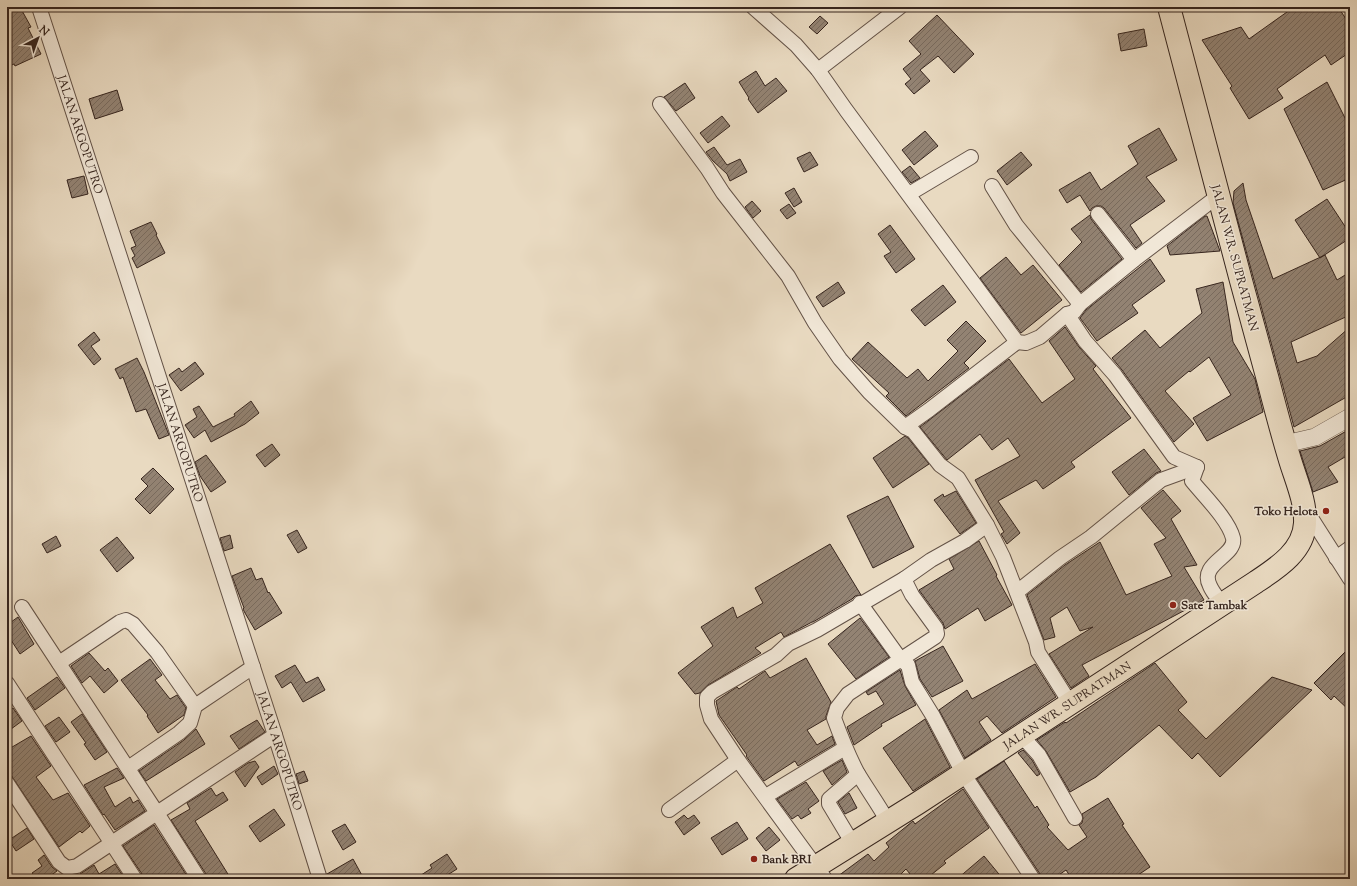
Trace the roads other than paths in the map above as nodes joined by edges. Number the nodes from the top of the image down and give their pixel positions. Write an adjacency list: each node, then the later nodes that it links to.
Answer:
1 (39, 7): 32 (street, JALAN ARGOPUTRO)
2 (752, 7): 5 (street)
3 (900, 7): 5 (street)
4 (1169, 7): 10 (main road, JALAN W.R. SUPRATMAN)
5 (818, 70): 9 (street)
6 (660, 104): 17 (street)
7 (971, 157): 9 (street)
8 (992, 186): 13 (street)
9 (909, 194): 15 (street)
10 (1218, 196): 12 (street); 18 (main road, JALAN W.R. SUPRATMAN)
11 (1098, 214): 12 (street)
12 (1134, 260): 13 (street)
13 (1080, 304): 14 (street)
14 (1067, 314): 15 (street); 19 (street)
15 (1017, 342): 17 (street)
16 (1350, 417): 18 (street)
17 (905, 427): 21 (street)
18 (1285, 444): 20 (main road, JALAN W.R. SUPRATMAN)
19 (1197, 467): 26 (street); 28 (street)
20 (1304, 508): 23 (street); 28 (main road, JALAN WR. SUPRATMAN)
21 (987, 525): 24 (street); 26 (street)
22 (1350, 548): 23 (street)
23 (1336, 558): 25 (street)
24 (904, 579): 27 (street); 30 (street)
25 (1350, 579)
26 (1017, 592): 34 (street)
27 (860, 603): 30 (street); 39 (street)
28 (1222, 604): 34 (main road, JALAN WR. SUPRATMAN)
29 (22, 607): 31 (street)
30 (901, 660): 38 (street); 41 (street)
31 (59, 663): 35 (street); 40 (street)
32 (253, 667): 35 (street); 36 (street, JALAN ARGOPUTRO)
33 (7, 683): 49 (street)
34 (1070, 703): 37 (main road, JALAN WR. SUPRATMAN)
35 (195, 706): 40 (street)
36 (276, 735): 46 (street); 54 (street, JALAN ARGOPUTRO)
37 (1021, 735): 41 (main road, JALAN WR. SUPRATMAN); 47 (street)
38 (845, 748): 42 (street); 44 (street)
39 (738, 760): 44 (street); 45 (street)
40 (128, 768): 46 (street)
41 (963, 773): 48 (main road, JALAN WR. SUPRATMAN); 56 (street)
42 (858, 774): 48 (street); 50 (street)
43 (7, 783): 49 (street)
44 (766, 796): 51 (street)
45 (669, 810)
46 (157, 813): 49 (street); 53 (street)
47 (1075, 818)
48 (888, 822): 50 (main road, JALAN WR. SUPRATMAN)
49 (111, 843): 52 (street)
50 (853, 844): 51 (main road, JALAN WR. SUPRATMAN)
51 (820, 873): 55 (main road, JALAN WR. SUPRATMAN)
52 (135, 879)
53 (199, 879)
54 (320, 879)
55 (796, 879)
56 (1033, 879)

